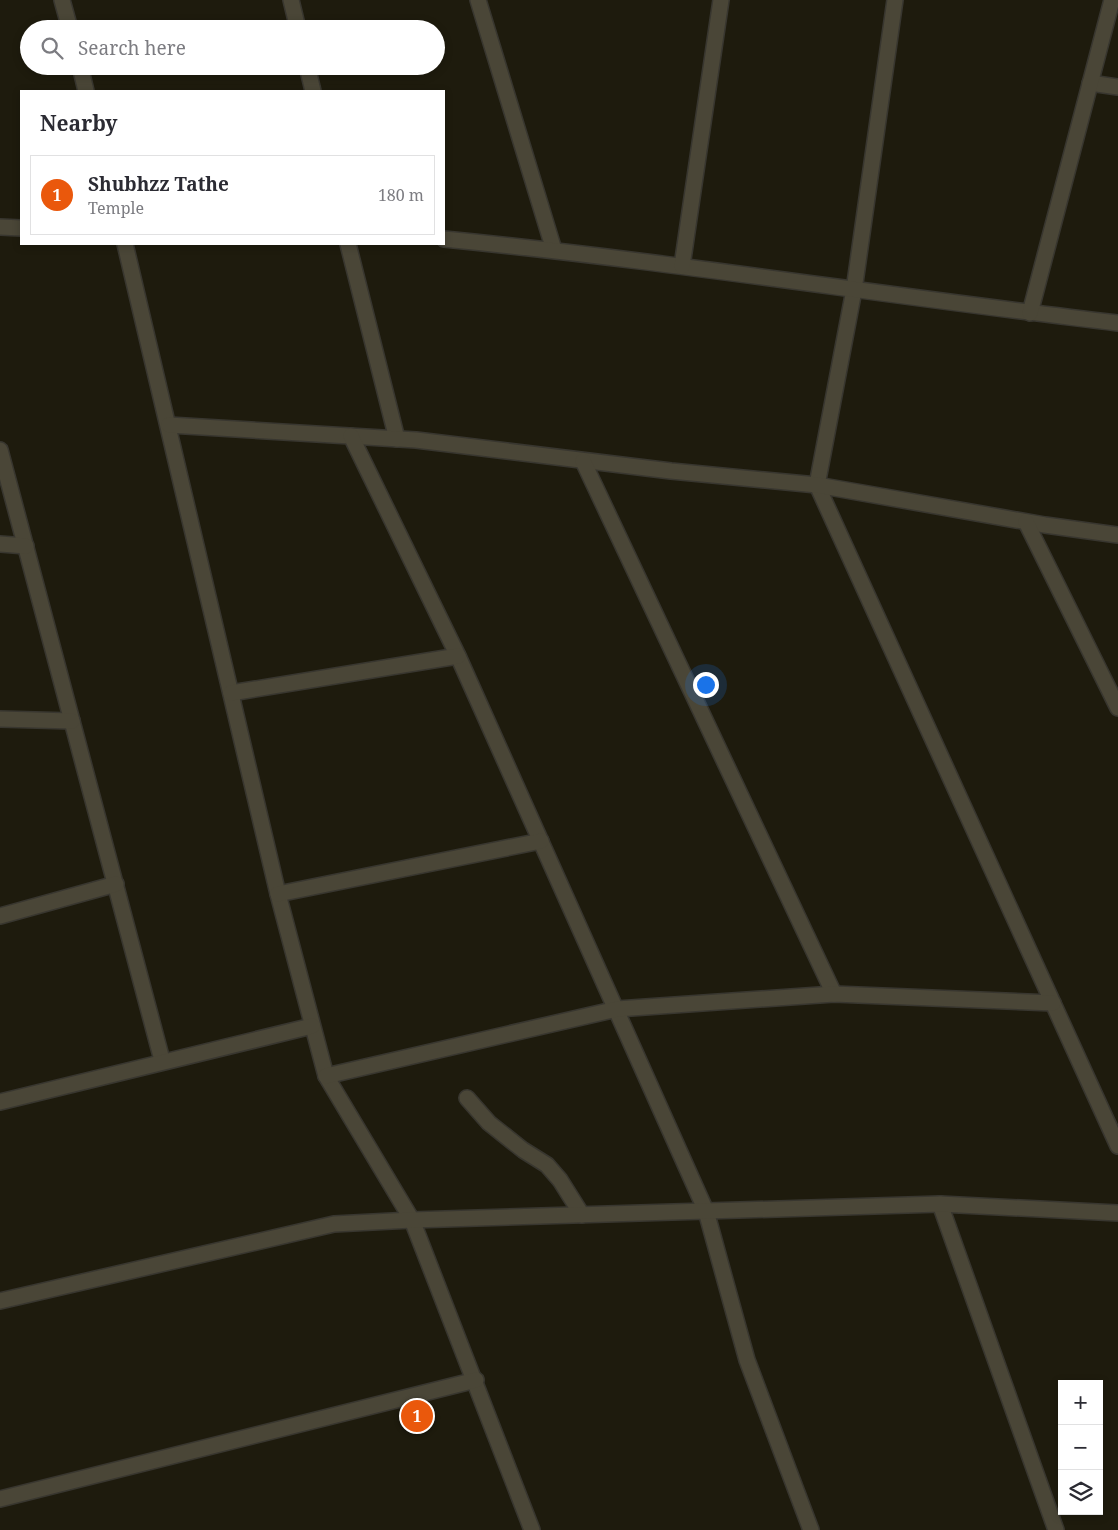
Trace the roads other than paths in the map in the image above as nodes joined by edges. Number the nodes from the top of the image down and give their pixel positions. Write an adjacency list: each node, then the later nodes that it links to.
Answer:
1 (62, 0): 7 (street)
2 (291, 0): 8 (street)
3 (478, 0): 20 (street)
4 (720, 0): 21 (street)
5 (895, 0): 22 (street)
6 (1112, 0): 11 (street)
7 (68, 20)
8 (296, 20)
9 (82, 75): 13 (street)
10 (309, 75): 14 (street)
11 (1090, 83): 12 (street); 23 (street)
12 (1118, 87)
13 (86, 90)
14 (312, 90)
15 (0, 227): 16 (street)
16 (20, 228)
17 (445, 239): 20 (street)
18 (125, 245): 25 (street)
19 (348, 245): 27 (street)
20 (554, 250): 21 (street)
21 (682, 266): 22 (street)
22 (854, 290): 23 (street); 30 (street)
23 (1030, 313): 24 (street)
24 (1118, 323)
25 (169, 425): 26 (street); 36 (street)
26 (351, 436): 27 (street); 35 (street)
27 (397, 439): 29 (street)
28 (0, 450): 34 (street)
29 (583, 461): 30 (street); 44 (street)
30 (817, 486): 31 (street); 45 (street)
31 (1026, 522): 32 (street); 37 (street)
32 (1118, 535)
33 (0, 544): 34 (street)
34 (26, 546): 39 (street)
35 (458, 656): 36 (street); 40 (street)
36 (231, 692): 42 (street)
37 (1118, 708)
38 (0, 719): 39 (street)
39 (72, 721): 41 (street)
40 (541, 841): 42 (street); 46 (street)
41 (116, 884): 43 (street); 48 (street)
42 (278, 894): 47 (street)
43 (0, 916)
44 (834, 994): 45 (street); 46 (street)
45 (1053, 1003): 52 (street)
46 (616, 1009): 49 (street); 54 (street)
47 (312, 1026): 48 (street); 49 (street)
48 (162, 1060): 51 (street)
49 (326, 1076): 57 (street)
50 (467, 1098): 56 (street)
51 (0, 1102)
52 (1118, 1146)
53 (940, 1204): 54 (street); 55 (street); 63 (street)
54 (706, 1211): 56 (street); 62 (street)
55 (1118, 1213)
56 (582, 1215): 57 (street)
57 (412, 1220): 58 (street); 59 (street)
58 (0, 1300)
59 (476, 1380): 60 (street); 61 (street)
60 (0, 1498)
61 (532, 1530)
62 (811, 1530)
63 (1056, 1530)

